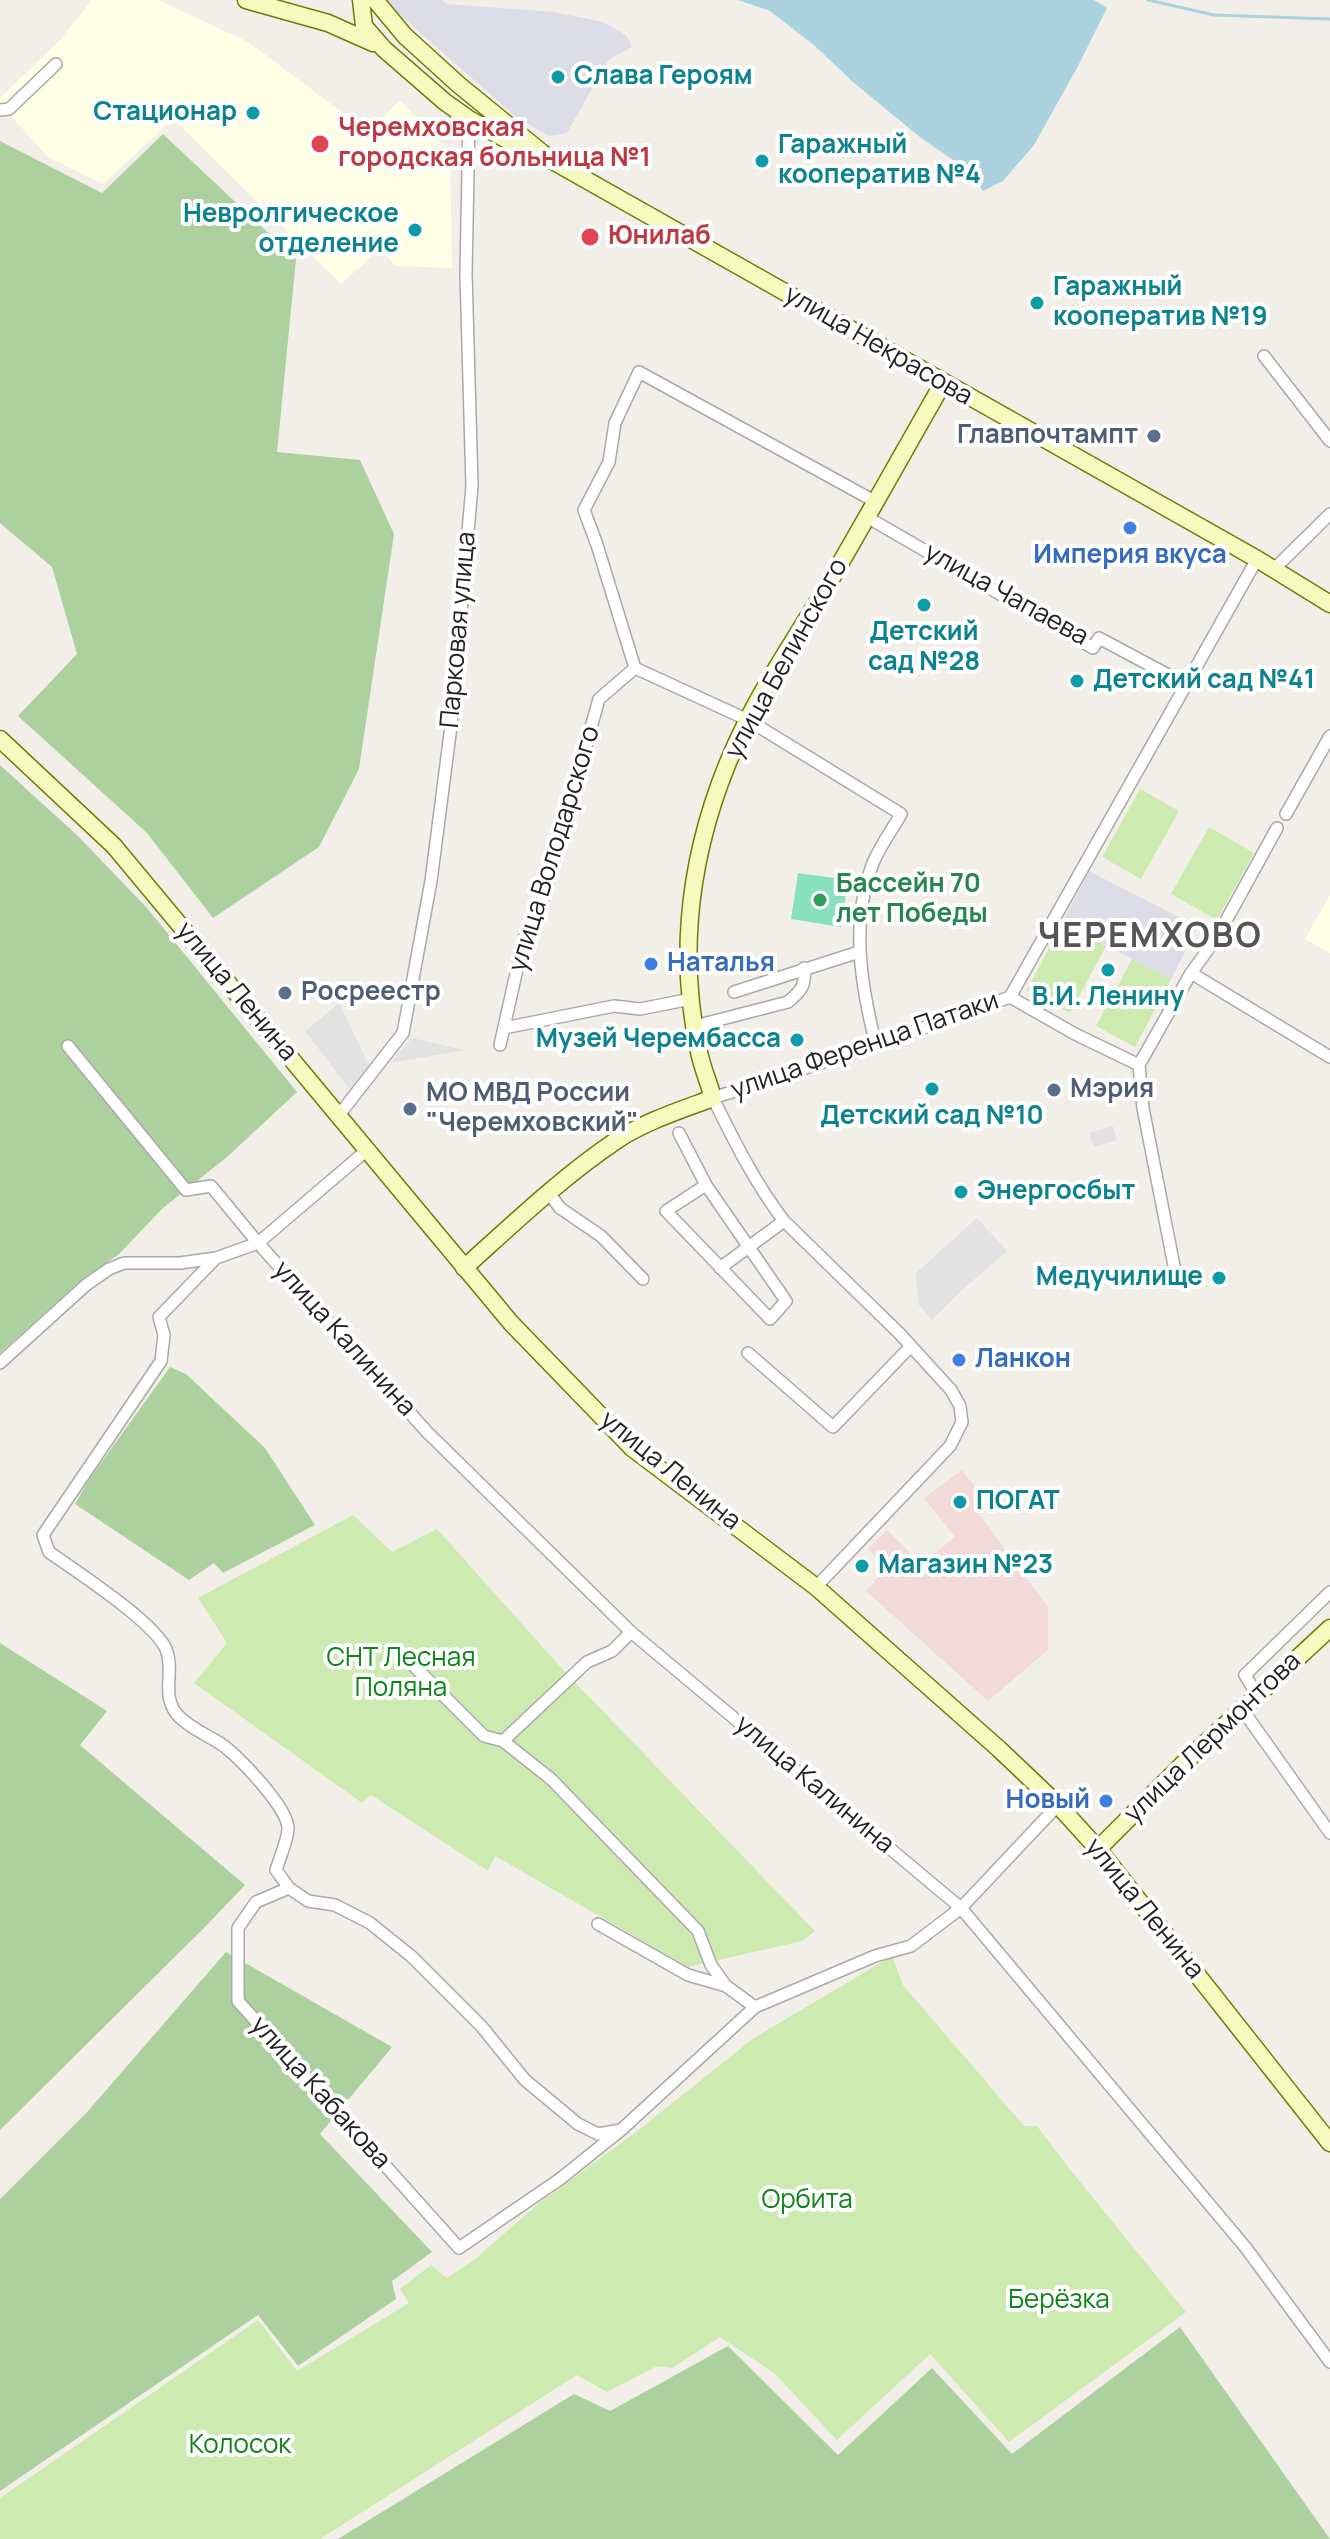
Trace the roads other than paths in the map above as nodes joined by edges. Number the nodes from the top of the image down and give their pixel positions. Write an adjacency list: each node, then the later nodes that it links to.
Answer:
1 (246, 0): 3 (main road)
2 (366, 7): 3 (main road); 4 (main road); 4 (main road, улица Некрасова); 5 (main road)
3 (328, 23): 5 (main road)
4 (405, 36): 9 (main road, улица Некрасова)
5 (384, 49): 8 (main road, улица Некрасова)
6 (56, 64): 7 (street)
7 (0, 110)
8 (469, 119): 9 (main road, улица Некрасова); 40 (street, Парковая улица)
9 (551, 160): 11 (main road, улица Некрасова)
10 (1264, 356): 12 (street)
11 (943, 383): 13 (main road, улица Белинского); 16 (main road, улица Некрасова)
12 (1330, 441)
13 (876, 502): 15 (main road, улица Белинского); 19 (street)
14 (1330, 514): 17 (street)
15 (867, 517): 20 (street, улица Чапаева); 21 (main road, улица Белинского)
16 (1257, 559): 17 (main road, улица Некрасова); 20 (street, улица Ференца Патаки)
17 (1274, 569): 18 (main road, улица Некрасова)
18 (1330, 604)
19 (635, 668): 21 (street); 33 (street, улица Володарского)
20 (1185, 684): 30 (street, улица Ференца Патаки)
21 (748, 720): 26 (street); 31 (main road, улица Белинского)
22 (1330, 736): 24 (street)
23 (0, 739): 40 (main road, улица Ленина)
24 (1286, 814)
25 (1277, 828): 28 (street)
26 (859, 952): 27 (street); 35 (street)
27 (804, 968): 29 (street); 32 (street)
28 (1191, 973): 37 (street); 38 (street)
29 (734, 992)
30 (1010, 997): 35 (street, улица Ференца Патаки); 38 (street)
31 (691, 999): 32 (main road, улица Белинского); 33 (street)
32 (695, 1026): 39 (main road, улица Белинского)
33 (504, 1028): 34 (street, улица Володарского)
34 (500, 1045)
35 (876, 1045): 39 (street, улица Ференца Патаки)
36 (68, 1046): 46 (street, улица Калинина)
37 (1330, 1057)
38 (1139, 1065): 52 (street)
39 (713, 1098): 44 (main road, улица Ференца Патаки); 45 (street, улица Белинского)
40 (339, 1115): 42 (main road, улица Ленина)
41 (679, 1133): 43 (street)
42 (367, 1150): 46 (street); 49 (main road, улица Ленина)
43 (706, 1185): 47 (street); 50 (street)
44 (549, 1193): 49 (main road, улица Ференца Патаки); 51 (street)
45 (784, 1221): 47 (street); 53 (street, улица Белинского)
46 (258, 1243): 48 (street); 59 (street, улица Калинина)
47 (748, 1246): 50 (street); 50 (street)
48 (216, 1258): 55 (street); 67 (street)
49 (464, 1268): 56 (main road, улица Ленина)
50 (720, 1268)
51 (643, 1279)
52 (1177, 1281)
53 (911, 1346): 54 (street); 56 (street, улица Белинского)
54 (748, 1353)
55 (0, 1363)
56 (816, 1587): 64 (main road, улица Ленина)
57 (1330, 1592): 61 (street)
58 (1330, 1628): 61 (main road, улица Лермонтова)
59 (631, 1632): 63 (street); 68 (street, улица Калинина)
60 (413, 1665): 63 (street)
61 (1257, 1695): 62 (main road, улица Лермонтова)
62 (1242, 1709): 65 (street); 66 (main road, улица Лермонтова)
63 (503, 1741): 70 (street)
64 (1058, 1805): 66 (main road, улица Ленина); 68 (street)
65 (1330, 1833)
66 (1098, 1849): 73 (main road, улица Ленина)
67 (289, 1888): 72 (street); 72 (street, улица Кабакова)
68 (961, 1908): 71 (street); 74 (street, улица Калинина)
69 (598, 1924): 70 (street)
70 (726, 1986): 71 (street)
71 (755, 2007): 72 (street)
72 (621, 2130)
73 (1330, 2143)
74 (1330, 2362)

